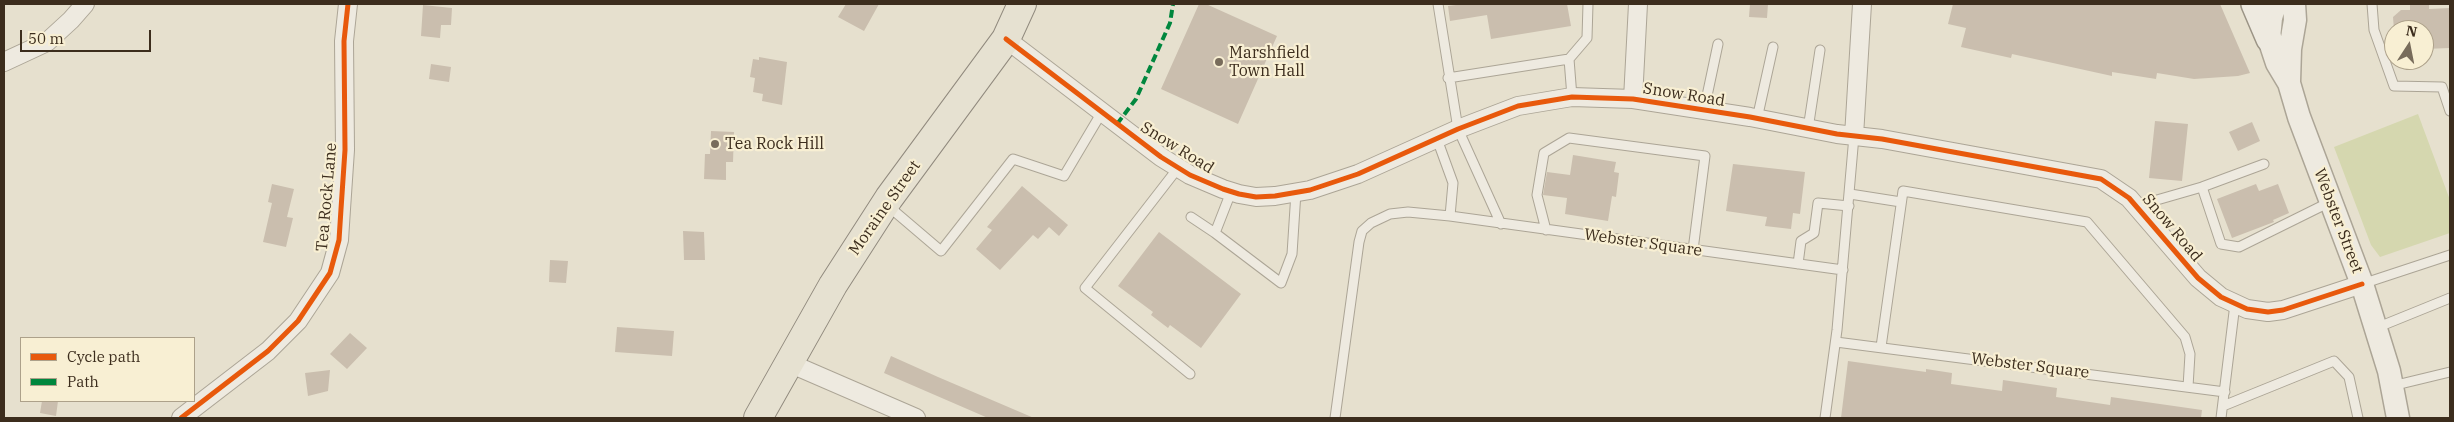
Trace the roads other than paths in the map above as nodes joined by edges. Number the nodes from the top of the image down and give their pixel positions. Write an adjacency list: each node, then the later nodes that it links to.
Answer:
1 (85, 4): 18 (street)
2 (348, 4): 65 (street, Tea Rock Lane)
3 (1022, 4): 12 (main road, Moraine Street)
4 (1438, 4): 19 (lane)
5 (1588, 4): 17 (lane)
6 (1638, 4): 23 (street)
7 (1862, 4): 30 (street)
8 (2254, 4): 13 (main road)
9 (2275, 4): 13 (street, Webster Street)
10 (2294, 4): 20 (street, Webster Street)
11 (2372, 4): 21 (lane)
12 (1006, 39): 26 (street, Snow Road); 40 (main road, Moraine Street)
13 (2269, 39): 20 (street, Webster Street)
14 (1718, 44): 24 (lane)
15 (1773, 47): 27 (lane)
16 (1820, 50): 29 (lane)
17 (1569, 59): 19 (lane); 22 (lane)
18 (4, 62)
19 (1448, 78): 28 (lane)
20 (2289, 83): 39 (street, Webster Street)
21 (2446, 86): 25 (lane)
22 (1572, 98): 23 (street, Snow Road); 28 (street, Snow Road)
23 (1633, 100): 24 (street, Snow Road)
24 (1704, 110): 27 (street, Snow Road)
25 (2450, 111)
26 (1102, 112): 33 (street, Snow Road); 40 (lane)
27 (1757, 119): 29 (street, Snow Road)
28 (1458, 129): 31 (street, Snow Road); 45 (lane)
29 (1808, 129): 30 (street, Snow Road)
30 (1854, 136): 37 (lane); 42 (street, Snow Road)
31 (1437, 139): 36 (street, Snow Road); 43 (lane)
32 (2264, 164): 34 (lane)
33 (1178, 168): 35 (street, Snow Road); 60 (lane)
34 (2202, 187): 39 (lane); 42 (lane)
35 (1232, 192): 36 (street, Snow Road); 47 (lane)
36 (1296, 192): 47 (lane)
37 (1850, 194): 38 (lane); 41 (lane)
38 (1901, 202): 57 (lane); 62 (lane)
39 (2331, 202): 52 (street, Webster Street)
40 (885, 204): 58 (main road, Moraine Street)
41 (1849, 206): 50 (lane); 51 (lane)
42 (2136, 206): 54 (street, Snow Road)
43 (1450, 216): 45 (lane, Webster Square); 68 (lane, Webster Square)
44 (1191, 217): 47 (lane)
45 (1501, 224): 46 (lane, Webster Square)
46 (1546, 230): 48 (lane, Webster Square); 48 (lane)
47 (1215, 233)
48 (1693, 250): 50 (lane, Webster Square)
49 (2450, 255): 52 (lane)
50 (1798, 264): 51 (lane, Webster Square)
51 (1843, 270): 56 (lane)
52 (2362, 284): 54 (street, Snow Road); 55 (street, Webster Street)
53 (2450, 298): 55 (lane)
54 (2235, 304): 63 (lane)
55 (2376, 328): 61 (street, Webster Street)
56 (1836, 342): 57 (lane, Webster Square); 69 (lane)
57 (1881, 347): 62 (lane, Webster Square)
58 (789, 363): 66 (main road, Moraine Street); 67 (street)
59 (2450, 372): 61 (lane)
60 (1190, 374)
61 (2392, 386): 72 (street, Webster Street)
62 (2188, 387): 63 (lane, Webster Square)
63 (2225, 392): 64 (lane)
64 (2223, 406): 70 (lane); 71 (lane)
65 (181, 418)
66 (758, 418)
67 (916, 418)
68 (1335, 418)
69 (1825, 418)
70 (2221, 418)
71 (2358, 418)
72 (2398, 418)

